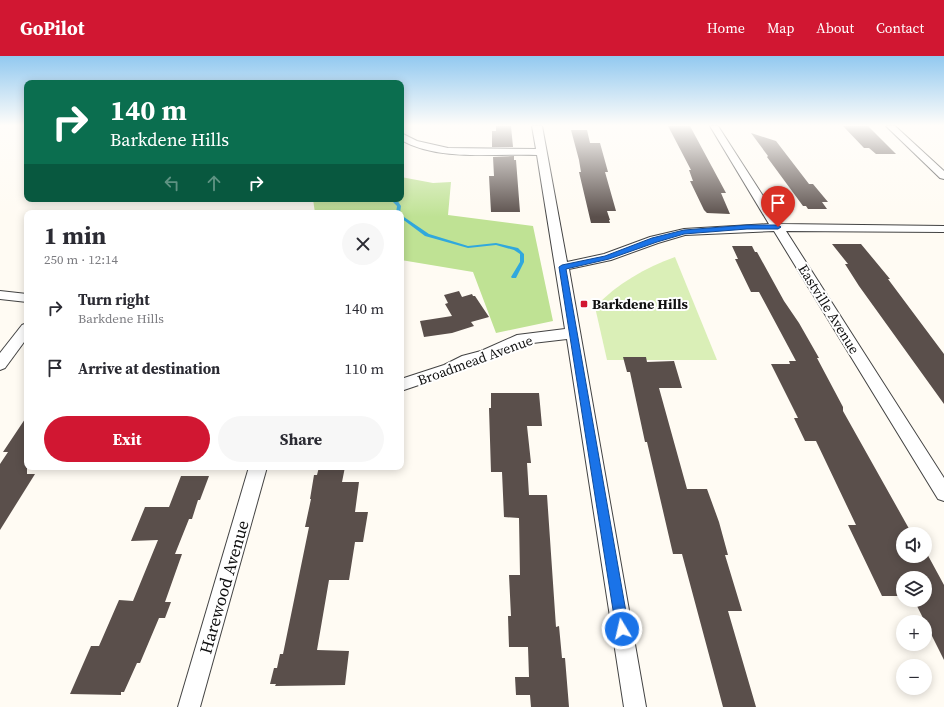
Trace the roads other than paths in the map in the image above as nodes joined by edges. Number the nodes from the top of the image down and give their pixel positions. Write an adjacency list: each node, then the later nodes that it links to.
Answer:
1 (542, 156): 7 (street)
2 (733, 156): 5 (street, Eastville Avenue)
3 (923, 156): 4 (street)
4 (944, 176)
5 (778, 227): 6 (street); 7 (street); 15 (street, Eastville Avenue)
6 (944, 229)
7 (562, 267): 11 (street)
8 (0, 295): 9 (street)
9 (24, 298)
10 (24, 332): 12 (street)
11 (573, 333): 13 (street, Broadmead Avenue); 17 (street)
12 (0, 364)
13 (404, 384)
14 (257, 470): 16 (street, Harewood Avenue)
15 (944, 493)
16 (189, 707)
17 (635, 707)

